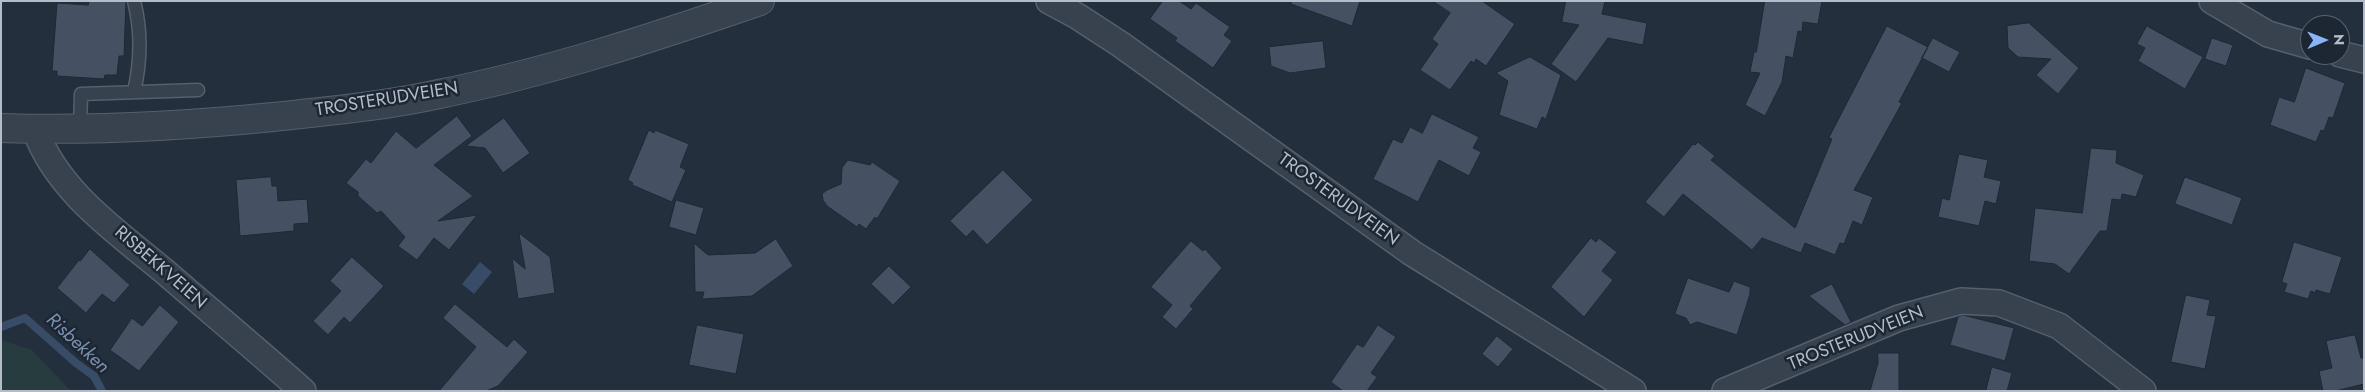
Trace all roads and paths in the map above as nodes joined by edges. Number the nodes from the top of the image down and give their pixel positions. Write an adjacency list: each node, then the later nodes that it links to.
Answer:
1 (134, 1): 9 (lane)
2 (760, 1): 11 (street, TROSTERUDVEIEN)
3 (1049, 1): 14 (street, TROSTERUDVEIEN)
4 (2212, 1): 5 (street)
5 (2300, 43)
6 (2350, 56): 7 (street)
7 (2364, 60)
8 (198, 90): 9 (lane)
9 (134, 92): 11 (lane)
10 (1, 128): 12 (street, TROSTERUDVEIEN)
11 (80, 128): 12 (street, TROSTERUDVEIEN)
12 (35, 129): 13 (street, RISBEKKVEIEN)
13 (303, 391)
14 (1633, 391)
15 (1725, 391): 16 (street, TROSTERUDVEIEN)
16 (2143, 391)

